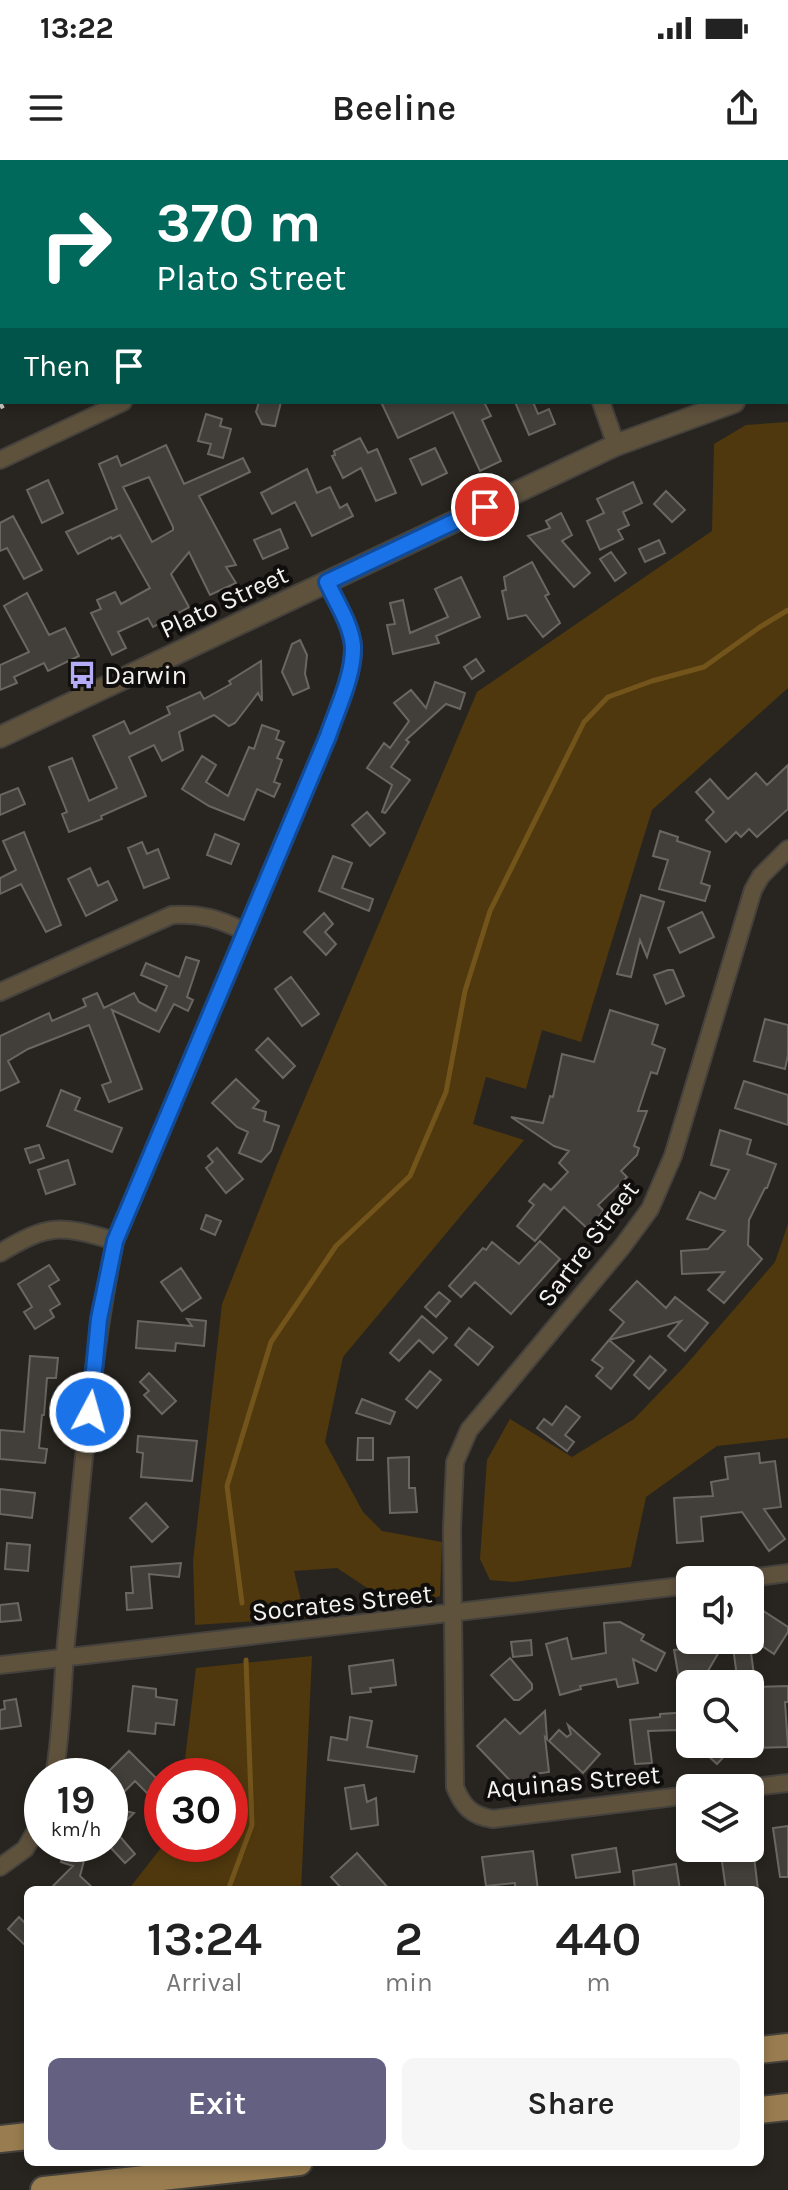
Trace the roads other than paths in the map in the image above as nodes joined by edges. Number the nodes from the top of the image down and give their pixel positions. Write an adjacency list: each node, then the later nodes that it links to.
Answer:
1 (119, 404): 5 (street)
2 (602, 404): 4 (street)
3 (729, 404): 4 (street, Plato Street)
4 (616, 445): 6 (street, Plato Street)
5 (0, 460)
6 (327, 582): 7 (street, Plato Street); 9 (street)
7 (0, 737)
8 (788, 849): 16 (street, Sartre Street)
9 (244, 931): 10 (street); 11 (street)
10 (0, 992)
11 (115, 1241): 12 (street); 17 (street)
12 (0, 1253)
13 (788, 1573): 14 (street)
14 (764, 1576)
15 (676, 1587): 16 (street, Socrates Street)
16 (454, 1614): 17 (street, Socrates Street); 22 (street, Aquinas Street)
17 (65, 1658): 18 (street, Socrates Street); 19 (street)
18 (0, 1665)
19 (57, 1758)
20 (788, 1783): 21 (street)
21 (764, 1786)
22 (676, 1797)
23 (24, 1850): 24 (street)
24 (0, 1867)
25 (788, 2047): 26 (main road)
26 (764, 2050)
27 (788, 2107): 28 (main road)
28 (764, 2110)
29 (24, 2136): 30 (main road)
30 (0, 2139)
31 (263, 2166): 32 (main road)
32 (44, 2190)

